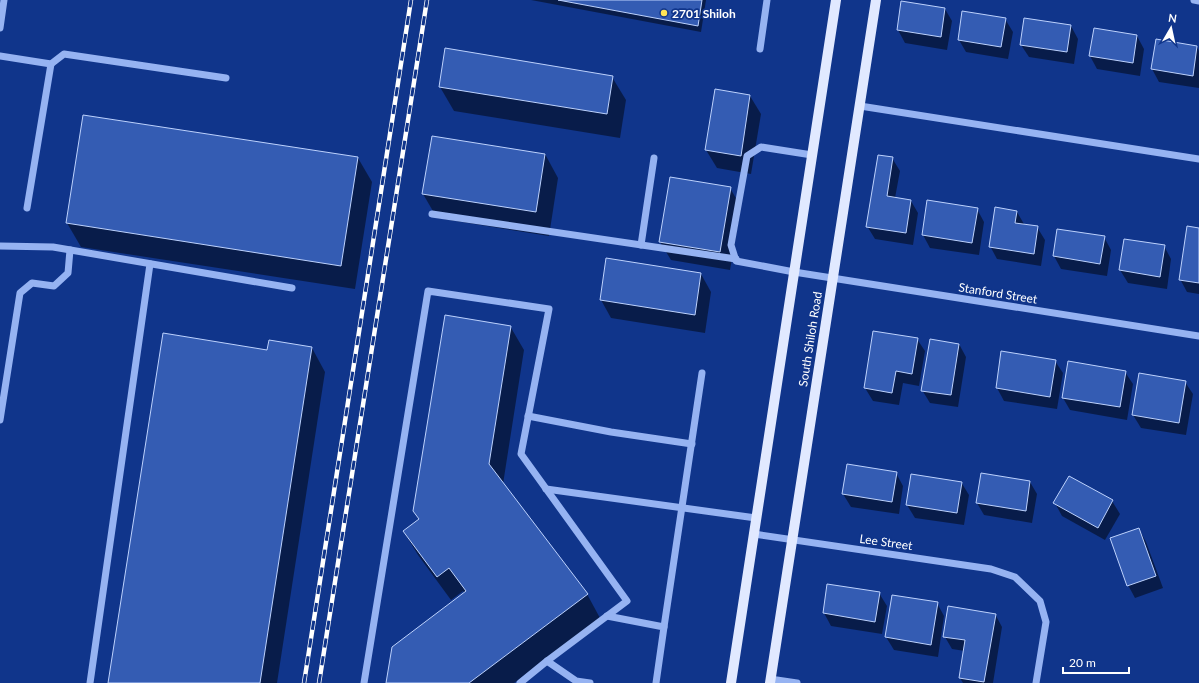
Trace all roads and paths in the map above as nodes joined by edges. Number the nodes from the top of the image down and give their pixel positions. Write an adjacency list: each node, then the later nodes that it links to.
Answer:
1 (4, 0): 7 (street)
2 (767, 0): 8 (street)
3 (836, 0): 13 (main road)
4 (876, 0): 12 (main road, South Shiloh Road)
5 (1194, 0): 6 (street)
6 (1199, 1)
7 (0, 28)
8 (760, 49)
9 (0, 56): 10 (street)
10 (51, 64): 11 (street); 16 (street)
11 (226, 78)
12 (860, 106): 15 (street); 24 (main road, South Shiloh Road)
13 (812, 155): 21 (street); 23 (main road)
14 (654, 158): 18 (street)
15 (1199, 159)
16 (27, 208)
17 (432, 214): 18 (street, Stanford Street)
18 (641, 245): 21 (street, Stanford Street)
19 (0, 246): 20 (street)
20 (70, 250): 22 (street); 29 (street)
21 (736, 259): 23 (street, Stanford Street)
22 (150, 264): 25 (street); 40 (street)
23 (794, 272): 24 (street, Stanford Street); 33 (main road)
24 (833, 278): 26 (street, Stanford Street); 35 (main road, South Shiloh Road)
25 (292, 288)
26 (1199, 336)
27 (702, 373): 30 (street)
28 (528, 416): 30 (street); 31 (street); 41 (street)
29 (0, 420)
30 (692, 444): 32 (street)
31 (546, 489): 32 (street); 36 (street)
32 (682, 509): 33 (street); 37 (street)
33 (756, 518): 34 (main road)
34 (754, 534): 35 (street, Lee Street); 45 (main road)
35 (792, 539): 39 (main road, South Shiloh Road); 47 (street, Lee Street)
36 (607, 616): 37 (street); 38 (street)
37 (664, 626): 44 (street)
38 (547, 660): 42 (street); 43 (street)
39 (770, 681): 46 (street)
40 (90, 683)
41 (364, 683)
42 (520, 683)
43 (590, 683)
44 (656, 683)
45 (731, 683)
46 (797, 683)
47 (1036, 683)

